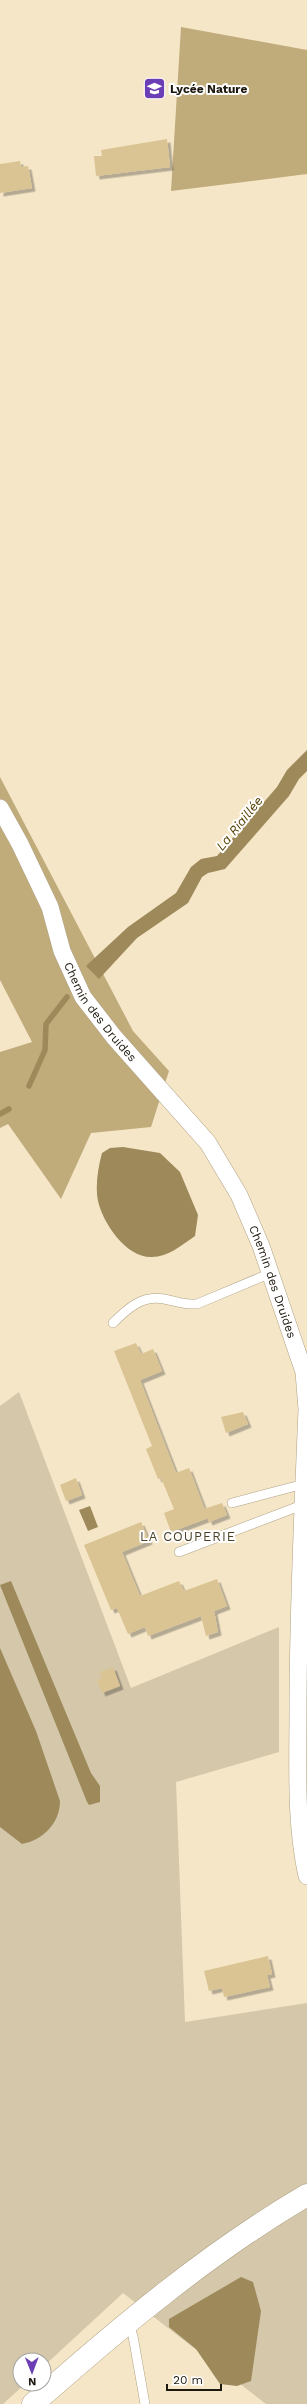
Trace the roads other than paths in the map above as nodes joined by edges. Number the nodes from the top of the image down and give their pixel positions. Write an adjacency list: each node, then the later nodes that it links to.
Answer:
1 (0, 808): 2 (street, Chemin des Druides)
2 (271, 1273): 3 (lane); 4 (street, Chemin des Druides)
3 (114, 1323)
4 (304, 1484): 5 (lane); 6 (street, Chemin des Druides)
5 (232, 1503)
6 (305, 1504): 7 (lane); 8 (street, Chemin des Druides)
7 (179, 1552)
8 (307, 1876)
9 (307, 2195): 10 (street)
10 (128, 2322): 11 (street); 12 (lane)
11 (33, 2404)
12 (145, 2404)

